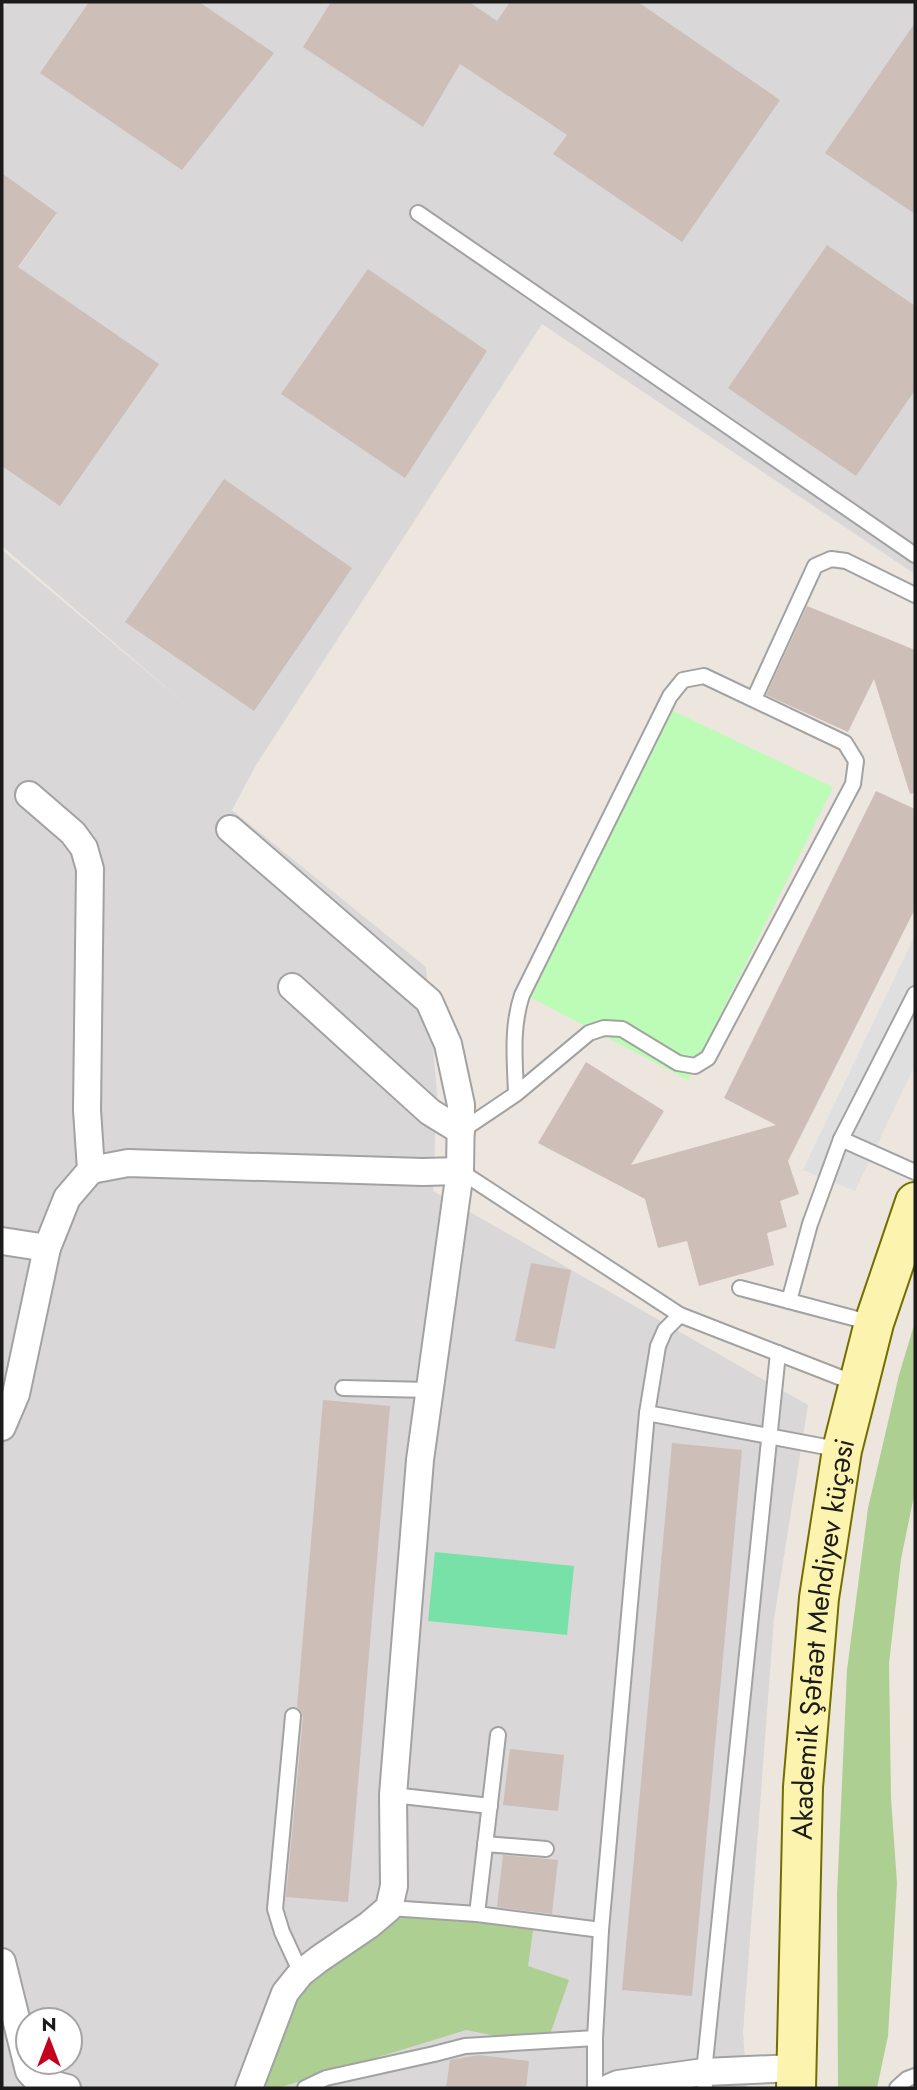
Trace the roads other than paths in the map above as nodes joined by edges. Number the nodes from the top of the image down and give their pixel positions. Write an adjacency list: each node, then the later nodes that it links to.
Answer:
1 (418, 213): 2 (lane)
2 (915, 555)
3 (915, 594): 4 (lane)
4 (754, 699): 9 (lane); 9 (lane)
5 (29, 795): 12 (street)
6 (230, 829): 10 (street)
7 (292, 987): 10 (street)
8 (915, 995): 11 (lane)
9 (516, 1094): 10 (lane)
10 (461, 1131): 13 (street)
11 (841, 1139): 14 (lane); 19 (lane)
12 (91, 1170): 13 (street); 17 (street)
13 (460, 1171): 20 (lane); 25 (street)
14 (915, 1172)
15 (915, 1202): 21 (main road, Akademik Şəfaət Mehdiyev küçəsi)
16 (2, 1241): 17 (street)
17 (47, 1248): 27 (street)
18 (740, 1288): 19 (lane)
19 (789, 1301): 21 (lane)
20 (680, 1315): 22 (lane); 26 (lane)
21 (874, 1323): 23 (main road, Akademik Şəfaət Mehdiyev küçəsi)
22 (778, 1353): 23 (lane); 28 (lane)
23 (858, 1384): 29 (main road, Akademik Şəfaət Mehdiyev küçəsi)
24 (343, 1388): 25 (lane)
25 (429, 1390): 32 (street)
26 (647, 1413): 28 (lane); 38 (lane)
27 (2, 1427)
28 (769, 1436): 29 (lane); 44 (lane)
29 (842, 1450): 43 (main road, Akademik Şəfaət Mehdiyev küçəsi)
30 (293, 1716): 40 (lane)
31 (498, 1735): 33 (lane)
32 (393, 1796): 33 (lane); 36 (street)
33 (490, 1807): 34 (lane)
34 (485, 1844): 35 (lane); 37 (lane)
35 (546, 1849)
36 (389, 1908): 37 (lane); 40 (street)
37 (477, 1914): 38 (lane)
38 (601, 1930): 41 (lane)
39 (2, 1962): 46 (street)
40 (301, 1973): 47 (street)
41 (595, 2038): 45 (lane); 48 (lane)
42 (915, 2076): 49 (lane)
43 (795, 2078): 44 (street)
44 (704, 2080): 45 (street)
45 (610, 2087)
46 (68, 2088)
47 (249, 2088)
48 (305, 2088)
49 (897, 2088)

